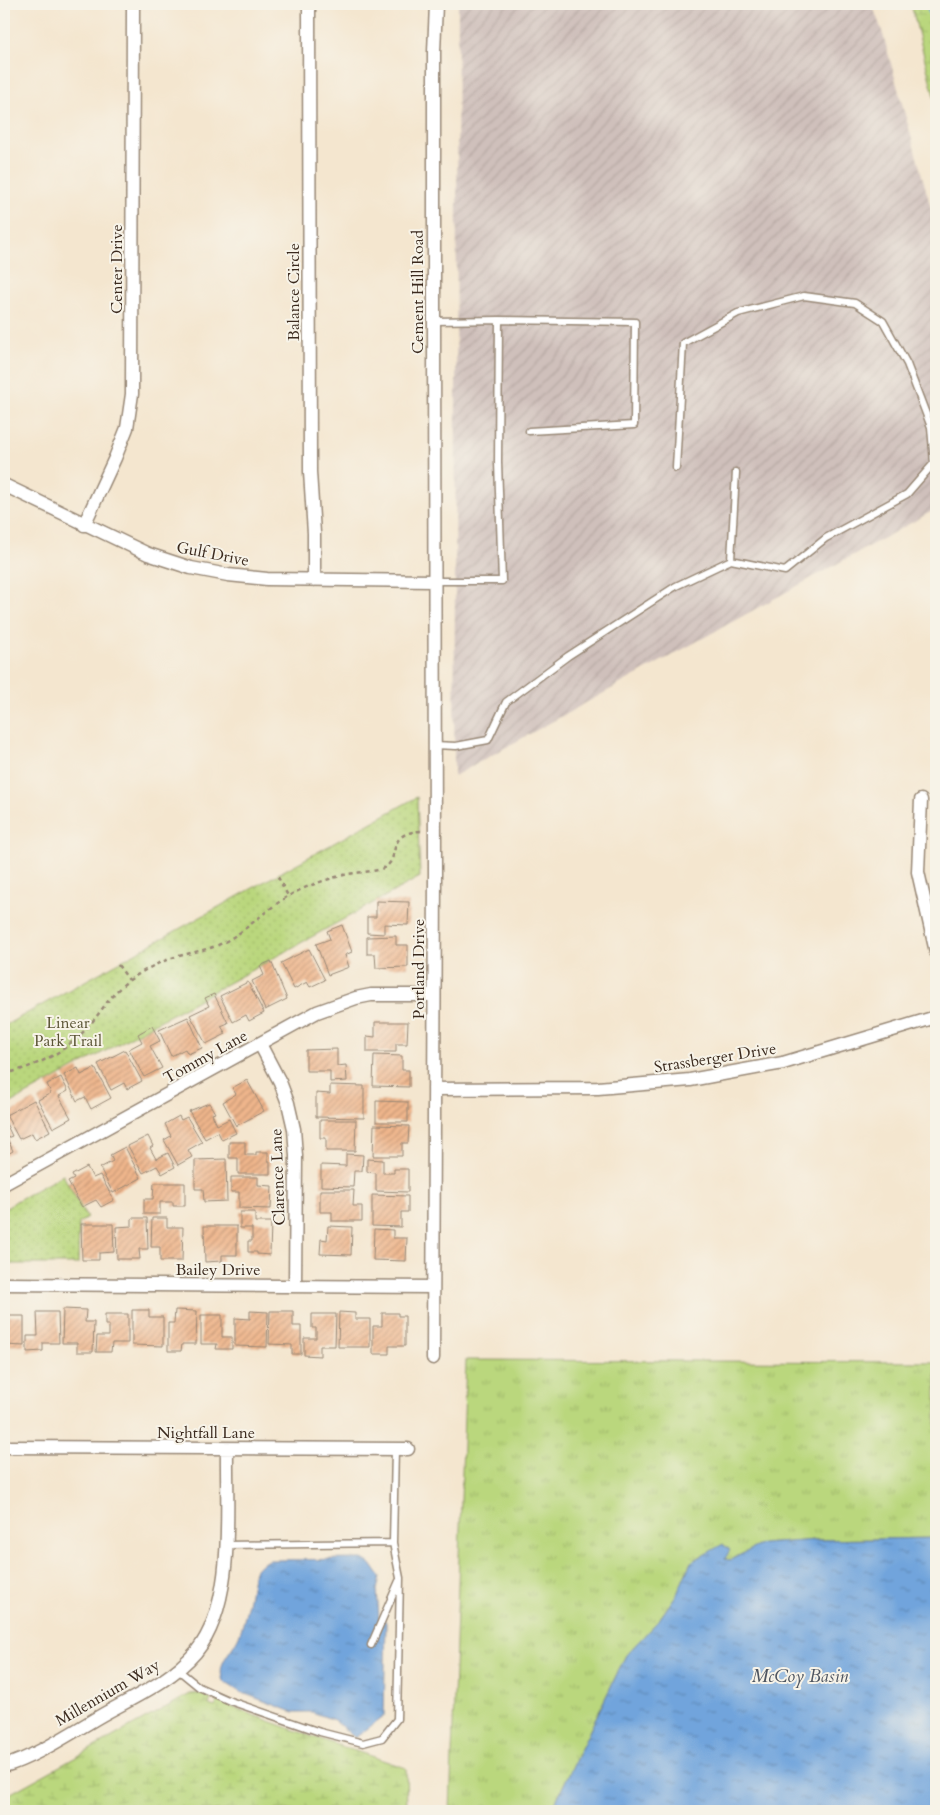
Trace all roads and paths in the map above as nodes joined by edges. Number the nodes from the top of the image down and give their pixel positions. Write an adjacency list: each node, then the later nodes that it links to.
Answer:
1 (133, 4): 10 (street, Center Drive)
2 (309, 4): 12 (street, Balance Circle)
3 (436, 4): 5 (street, Cement Hill Road)
4 (499, 320): 5 (lane); 6 (lane); 13 (lane)
5 (434, 321): 13 (street, Cement Hill Road)
6 (529, 431)
7 (676, 468): 11 (lane)
8 (736, 472): 11 (lane)
9 (4, 485): 10 (street, Gulf Drive)
10 (84, 525): 12 (street, Gulf Drive)
11 (731, 560): 14 (lane)
12 (314, 580): 13 (street, Gulf Drive)
13 (433, 581): 14 (street, Portland Drive)
14 (434, 745): 16 (street, Portland Drive)
15 (921, 800): 19 (street)
16 (434, 830): 18 (path); 22 (street, Portland Drive)
17 (278, 876): 18 (path)
18 (288, 896): 21 (path)
19 (936, 952)
20 (118, 965): 21 (path)
21 (129, 980): 25 (path)
22 (434, 995): 24 (street, Tommy Lane); 26 (street, Portland Drive)
23 (936, 1018): 26 (street, Strassberger Drive)
24 (260, 1044): 27 (street, Tommy Lane); 29 (street, Clarence Lane)
25 (4, 1074)
26 (434, 1089): 30 (street, Portland Drive)
27 (4, 1184)
28 (4, 1284): 29 (street, Bailey Drive)
29 (295, 1286): 30 (street, Bailey Drive)
30 (432, 1287): 31 (street, Portland Drive)
31 (433, 1358)
32 (4, 1447): 33 (street, Nightfall Lane)
33 (227, 1449): 34 (street, Nightfall Lane); 36 (street, Millennium Way)
34 (401, 1450): 35 (lane)
35 (393, 1544): 36 (lane); 37 (lane)
36 (226, 1545): 39 (street, Millennium Way)
37 (400, 1578): 38 (lane); 39 (lane)
38 (372, 1645)
39 (178, 1669): 40 (street, Millennium Way)
40 (4, 1766)

